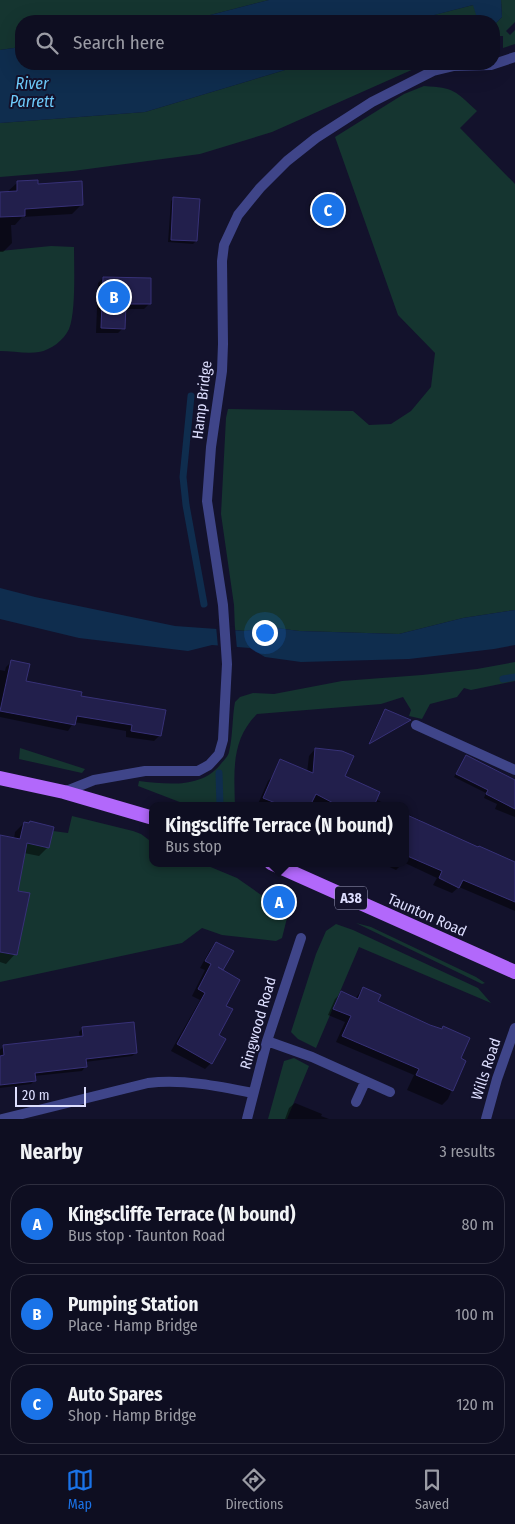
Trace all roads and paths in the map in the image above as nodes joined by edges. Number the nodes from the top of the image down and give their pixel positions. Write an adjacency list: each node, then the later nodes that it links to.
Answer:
1 (515, 57): 2 (street, Hamp Bridge)
2 (500, 63)
3 (437, 70): 7 (street, Hamp Bridge)
4 (416, 725): 5 (street)
5 (515, 770)
6 (0, 778): 7 (main road)
7 (64, 792): 8 (main road)
8 (149, 817)
9 (280, 867): 11 (main road, Taunton Road / A38)
10 (301, 938): 13 (street, Ringwood Road)
11 (515, 972)
12 (515, 1028): 20 (street, Wills Road)
13 (267, 1041): 14 (street); 16 (street, Ringwood Road)
14 (364, 1082): 15 (street); 17 (street)
15 (390, 1092)
16 (253, 1093): 18 (street); 19 (street, Ringwood Road)
17 (356, 1102)
18 (2, 1119)
19 (247, 1119)
20 (486, 1119)

